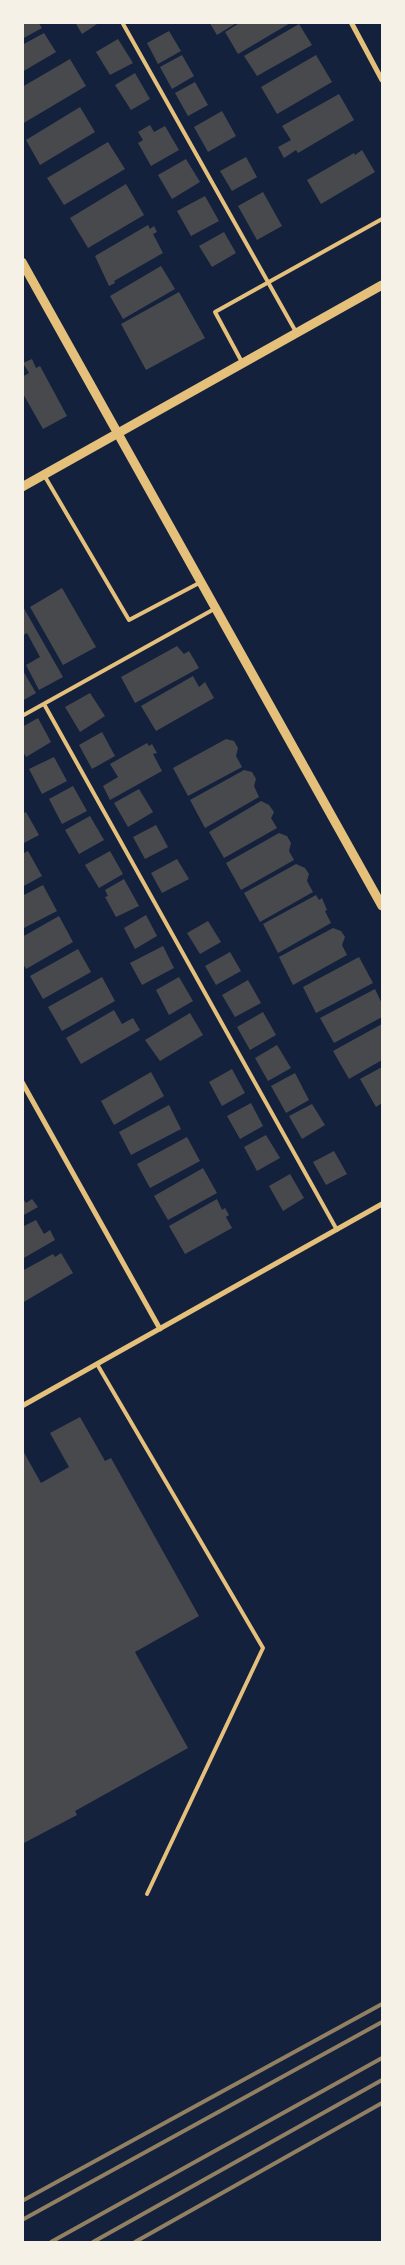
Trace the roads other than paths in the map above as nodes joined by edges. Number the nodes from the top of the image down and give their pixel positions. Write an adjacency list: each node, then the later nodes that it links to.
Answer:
1 (122, 22): 6 (lane)
2 (351, 22): 3 (street)
3 (382, 78)
4 (382, 219): 6 (lane)
5 (23, 263): 10 (street)
6 (267, 282): 8 (lane); 9 (lane)
7 (382, 285): 8 (street)
8 (296, 333): 9 (street)
9 (242, 364): 10 (street)
10 (118, 433): 11 (street); 13 (street)
11 (44, 475): 12 (street); 13 (lane)
12 (22, 487)
13 (201, 582): 14 (street)
14 (216, 608): 15 (lane); 17 (street)
15 (44, 704): 16 (lane); 20 (lane)
16 (22, 716)
17 (382, 906)
18 (22, 1082): 21 (street)
19 (382, 1204): 20 (street)
20 (337, 1230): 21 (street)
21 (160, 1329): 22 (street)
22 (97, 1364): 23 (street); 24 (lane)
23 (22, 1406)
24 (147, 1894)

